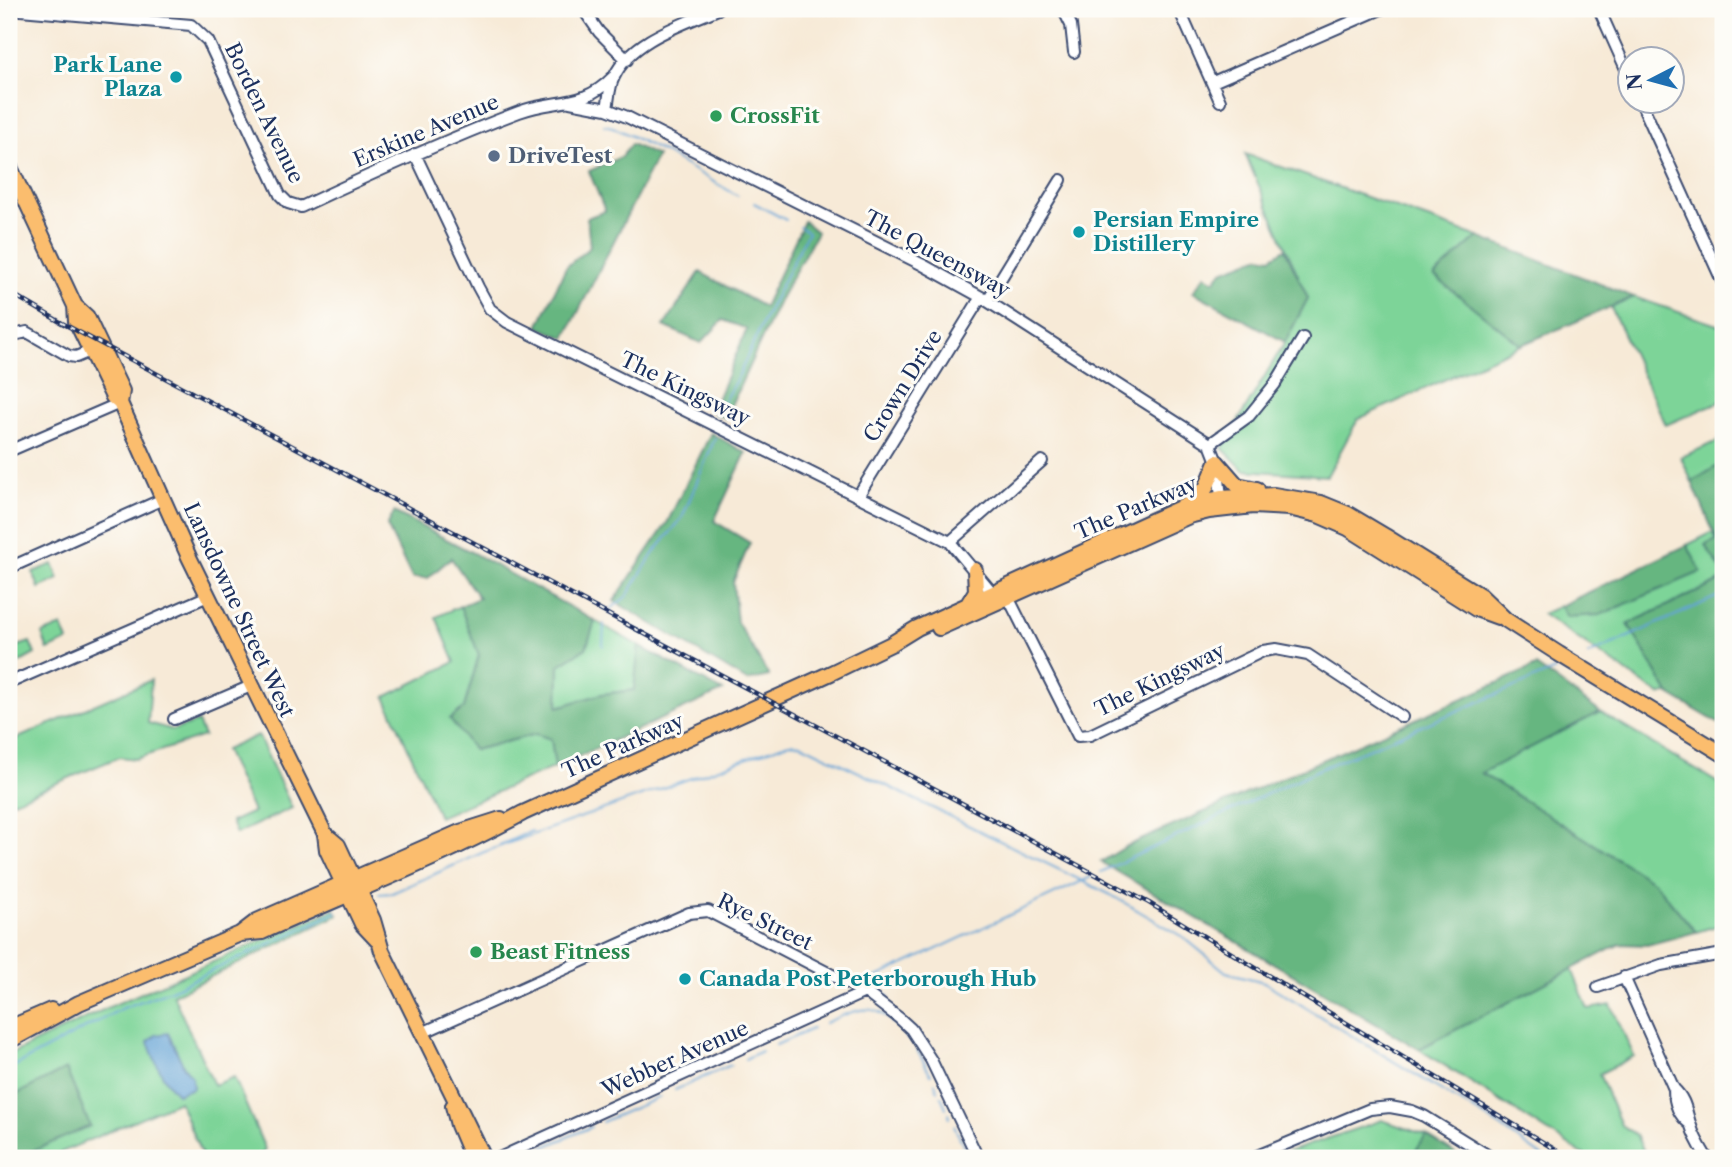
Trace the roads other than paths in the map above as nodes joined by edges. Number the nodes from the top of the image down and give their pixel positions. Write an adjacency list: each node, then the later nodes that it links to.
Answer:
1 (9, 9): 20 (street, Borden Avenue)
2 (583, 9): 10 (street)
3 (718, 9): 10 (street)
4 (1063, 9): 9 (street)
5 (1179, 9): 12 (street)
6 (1381, 9): 12 (street)
7 (1599, 9): 8 (street)
8 (1616, 47)
9 (1074, 52)
10 (627, 60): 11 (street)
11 (613, 77): 14 (street); 15 (street)
12 (1213, 82): 13 (street)
13 (1220, 101)
14 (569, 102): 15 (street, The Queensway); 17 (street, Erskine Avenue)
15 (607, 109): 22 (street, The Queensway)
16 (1647, 116): 21 (street)
17 (415, 154): 20 (street, Erskine Avenue); 33 (street, The Kingsway)
18 (9, 165): 23 (main road, Lansdowne Street West)
19 (1061, 180): 22 (street, Crown Drive)
20 (301, 206)
21 (1723, 283)
22 (984, 299): 28 (street, The Queensway); 33 (street, Crown Drive)
23 (75, 306): 26 (main road, Lansdowne Street West); 27 (main road, Lansdowne Street West)
24 (9, 336): 26 (street)
25 (1303, 338): 28 (street)
26 (90, 351): 27 (main road, Lansdowne Street West)
27 (120, 402): 29 (street); 34 (main road, Lansdowne Street West)
28 (1210, 444): 31 (street)
29 (9, 451)
30 (1042, 461): 37 (street)
31 (1217, 462): 32 (main road); 35 (street); 36 (main road)
32 (1282, 495): 35 (main road, The Parkway); 43 (main road, The Parkway)
33 (858, 496): 37 (street, The Kingsway)
34 (163, 499): 38 (street); 41 (main road, Lansdowne Street West)
35 (1222, 503): 36 (main road, The Parkway); 40 (main road, The Parkway); 43 (main road, The Parkway)
36 (1187, 505): 40 (main road, The Parkway)
37 (950, 542): 39 (street, The Kingsway)
38 (9, 568)
39 (975, 570): 40 (street, The Kingsway); 42 (main road)
40 (1001, 595): 42 (main road, The Parkway); 44 (main road, The Parkway); 47 (street, The Kingsway)
41 (208, 596): 45 (street); 46 (main road, Lansdowne Street West)
42 (967, 605): 44 (main road, The Parkway)
43 (1506, 620): 49 (main road, The Parkway)
44 (891, 644): 50 (main road, The Parkway)
45 (9, 683)
46 (251, 686): 48 (street); 50 (main road, Lansdowne Street West)
47 (1402, 717)
48 (174, 719)
49 (1723, 754)
50 (350, 886): 55 (main road, The Parkway); 57 (main road, Lansdowne Street West)
51 (1723, 954): 52 (street)
52 (1624, 977): 53 (street); 66 (street)
53 (1598, 987)
54 (865, 992): 57 (street, Rye Street); 62 (street, Webber Avenue); 63 (street, Rye Street)
55 (79, 1003): 56 (main road, The Parkway); 58 (main road, The Parkway)
56 (9, 1028)
57 (422, 1033): 59 (main road, Lansdowne Street West)
58 (9, 1041)
59 (447, 1087): 60 (main road, Lansdowne Street West); 61 (main road, Lansdowne Street West)
60 (472, 1158)
61 (484, 1158)
62 (499, 1158)
63 (978, 1158)
64 (1252, 1158): 65 (street)
65 (1492, 1158)
66 (1707, 1158)

